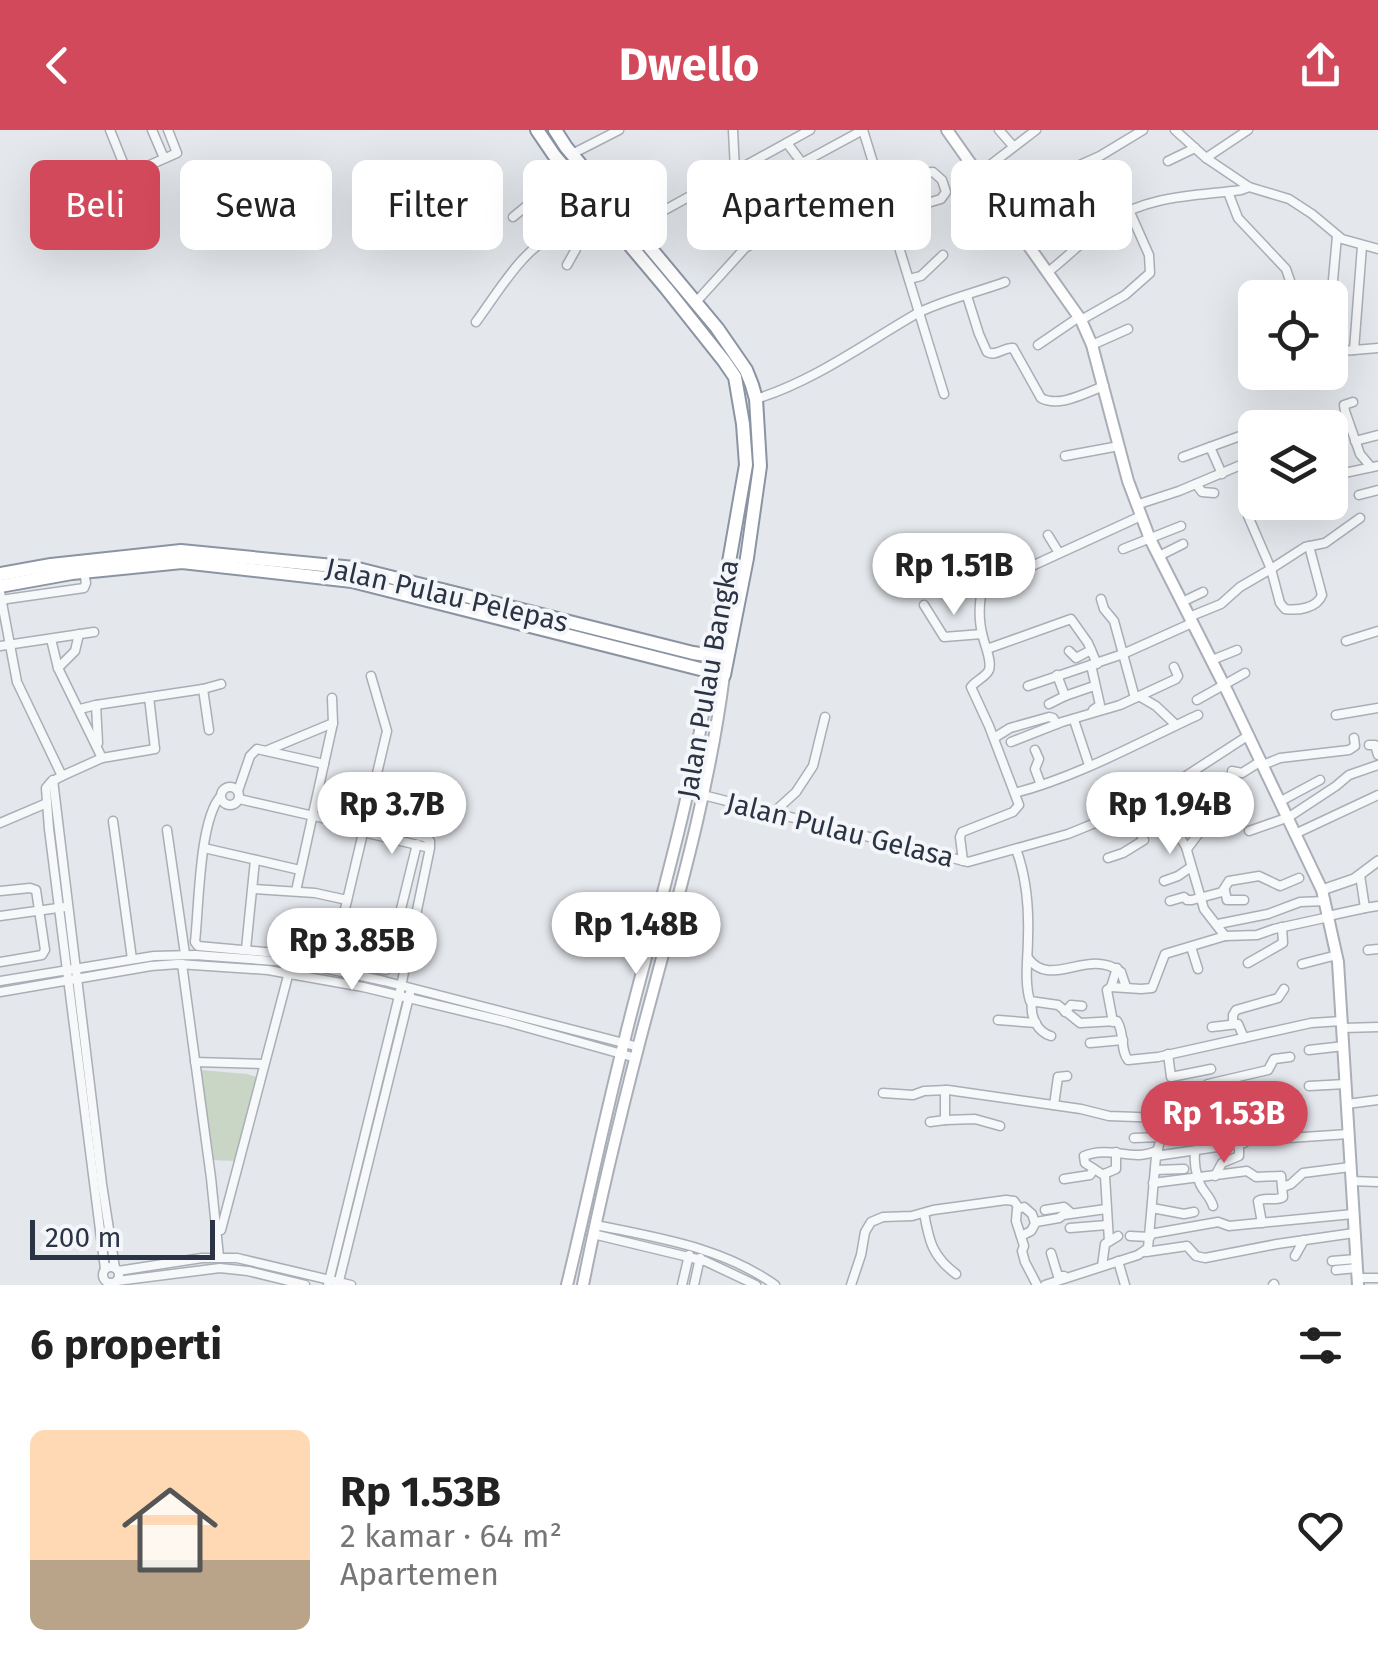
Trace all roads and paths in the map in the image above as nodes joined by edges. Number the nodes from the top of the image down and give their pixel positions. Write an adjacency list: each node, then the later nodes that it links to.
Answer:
1 (110, 130): 24 (street)
2 (152, 130): 22 (street)
3 (168, 130): 22 (street)
4 (538, 130): 26 (highway, Jalan Pulau Bangka)
5 (555, 130): 21 (highway, Jalan Pulau Bangka)
6 (619, 130): 21 (street)
7 (733, 130): 28 (street)
8 (810, 130): 18 (street)
9 (863, 130): 18 (street); 30 (street)
10 (999, 130): 19 (street)
11 (1036, 130): 19 (street)
12 (1143, 130): 17 (street)
13 (1176, 130): 20 (street)
14 (1248, 130): 16 (street)
15 (950, 131): 31 (main road)
16 (1236, 133): 23 (street)
17 (1127, 134): 33 (street)
18 (787, 143): 29 (street)
19 (1013, 146): 32 (street)
20 (1195, 148): 23 (street); 34 (street)
21 (572, 154): 27 (highway, Jalan Pulau Bangka)
22 (164, 158): 25 (street)
23 (1206, 158): 36 (street)
24 (122, 160)
25 (160, 160)
26 (559, 160)
27 (577, 160)
28 (734, 160)
29 (755, 160)
30 (871, 160)
31 (969, 160)
32 (996, 160)
33 (1091, 160)
34 (1168, 161)
35 (931, 172): 38 (street)
36 (1248, 187): 37 (street); 43 (street)
37 (1228, 192): 40 (street); 60 (street)
38 (931, 202)
39 (523, 208): 41 (street)
40 (1132, 209)
41 (513, 216)
42 (1132, 217): 66 (street)
43 (1336, 236): 44 (street); 61 (street)
44 (1362, 246): 45 (street); 73 (street)
45 (1378, 249)
46 (533, 250): 67 (street)
47 (576, 250): 57 (street)
48 (634, 250): 55 (highway, Jalan Pulau Bangka)
49 (644, 250): 55 (highway)
50 (654, 250): 64 (highway, Jalan Pulau Bangka)
51 (743, 250): 64 (street)
52 (900, 250): 59 (street)
53 (1032, 250): 58 (main road)
54 (1074, 250): 58 (street)
55 (638, 255): 130 (highway, Jalan Pulau Bangka)
56 (943, 255): 59 (street)
57 (568, 265)
58 (1048, 272): 66 (main road)
59 (909, 278): 65 (street)
60 (1290, 280)
61 (1333, 280)
62 (1005, 282): 63 (street)
63 (967, 296): 65 (street); 74 (street)
64 (696, 302): 76 (highway, Jalan Pulau Bangka)
65 (920, 312): 75 (street); 76 (street)
66 (1080, 318): 69 (street); 70 (main road)
67 (476, 322)
68 (1128, 328): 70 (street)
69 (1038, 344)
70 (1092, 345): 74 (main road)
71 (1378, 348): 73 (street)
72 (1348, 350): 73 (street)
73 (1354, 350)
74 (1104, 386): 81 (main road)
75 (944, 394)
76 (756, 399): 130 (highway, Jalan Pulau Bangka)
77 (1353, 402): 80 (street)
78 (1378, 435): 80 (street)
79 (1238, 438): 82 (street)
80 (1354, 441): 85 (street)
81 (1118, 446): 83 (street); 93 (main road)
82 (1210, 447): 84 (street); 88 (street)
83 (1066, 456)
84 (1183, 458)
85 (1375, 466): 87 (street)
86 (1238, 467): 88 (street)
87 (1348, 472)
88 (1222, 474): 89 (street)
89 (1196, 484): 91 (street); 93 (street)
90 (1378, 490): 92 (street)
91 (1214, 493)
92 (1359, 495)
93 (1138, 510): 98 (main road); 102 (street)
94 (1360, 518): 100 (street)
95 (1250, 520): 105 (street)
96 (1181, 526): 98 (street)
97 (1048, 535): 102 (street)
98 (1150, 539): 101 (street); 103 (main road)
99 (1183, 544): 103 (street)
100 (1309, 546): 105 (street); 105 (street)
101 (1122, 550)
102 (1059, 554): 121 (street)
103 (1159, 556): 114 (main road)
104 (113, 562): 106 (highway, Jalan Pulau Pelepas); 107 (highway, Jalan Pulau Pelepas); 130 (highway, Jalan Pulau Pelepas); 135 (highway, Jalan Pulau Pelepas)
105 (1271, 569): 117 (street)
106 (0, 574)
107 (61, 575): 108 (street); 108 (street); 110 (street); 111 (highway, Jalan Pulau Pelepas); 112 (street)
108 (69, 590): 110 (street)
109 (1203, 592): 114 (street)
110 (52, 593): 112 (street)
111 (0, 594): 112 (street); 124 (street)
112 (40, 594)
113 (1101, 599): 129 (street)
114 (1182, 602): 117 (main road)
115 (924, 605): 121 (street)
116 (0, 610): 124 (street)
117 (1191, 620): 129 (street); 131 (main road)
118 (1378, 630): 123 (street)
119 (94, 632): 120 (street)
120 (80, 634): 122 (street); 134 (street)
121 (982, 634): 125 (street)
122 (51, 638): 124 (street); 134 (street)
123 (1346, 641)
124 (7, 647): 176 (street)
125 (987, 649): 126 (street); 163 (street)
126 (1092, 650): 128 (street); 132 (street)
127 (1237, 650): 131 (street)
128 (1070, 651)
129 (1123, 654): 132 (street); 147 (street)
130 (720, 657): 135 (highway, Jalan Pulau Bangka); 137 (highway, Jalan Pulau Bangka)
131 (1212, 660): 141 (main road)
132 (1094, 664): 138 (street); 143 (street)
133 (1174, 667): 147 (street)
134 (58, 668): 153 (street)
135 (709, 672): 137 (highway, Jalan Pulau Pelepas); 269 (main road, Jalan Pulau Bangka)
136 (1245, 674): 141 (street)
137 (724, 675): 181 (main road, Jalan Pulau Bangka)
138 (1057, 675): 142 (street); 145 (street)
139 (371, 676): 194 (street)
140 (221, 684): 144 (street)
141 (1223, 684): 149 (street); 162 (main road)
142 (1028, 686)
143 (1094, 686): 145 (street); 157 (street)
144 (203, 689): 146 (street); 161 (street)
145 (1066, 696): 151 (street)
146 (150, 697): 150 (street); 169 (street)
147 (1137, 697): 157 (street); 160 (street)
148 (332, 698): 158 (street)
149 (1197, 700)
150 (96, 704): 153 (street); 169 (street)
151 (1049, 704)
152 (1378, 708): 155 (street)
153 (80, 709): 169 (street)
154 (1198, 714): 160 (street)
155 (1336, 716)
156 (825, 717): 187 (street)
157 (1074, 720): 159 (street); 173 (street)
158 (333, 723): 167 (street); 172 (street)
159 (1056, 724): 163 (street); 165 (street)
160 (1176, 725): 173 (street)
161 (209, 730)
162 (1248, 735): 171 (main road); 183 (street, Jalan Pulau Gelasa)
163 (994, 738): 179 (street)
164 (1354, 738): 171 (street)
165 (1011, 742)
166 (1369, 745): 170 (street)
167 (266, 750): 172 (street); 180 (street)
168 (1035, 750): 178 (street)
169 (100, 753): 176 (street)
170 (1378, 755)
171 (1262, 763): 175 (street); 184 (main road)
172 (324, 764): 188 (street)
173 (1088, 765): 178 (street)
174 (1378, 765): 189 (street)
175 (1232, 771)
176 (58, 778): 185 (street); 193 (street)
177 (1320, 780): 184 (street)
178 (1040, 785): 179 (street)
179 (1015, 792): 207 (street)
180 (238, 795): 188 (street); 201 (street)
181 (703, 795): 187 (street, Jalan Pulau Gelasa); 271 (main road, Jalan Pulau Bangka)
182 (1378, 795): 198 (street)
183 (1155, 796): 186 (street, Jalan Pulau Gelasa); 204 (street)
184 (1281, 801): 189 (main road)
185 (48, 803): 192 (street); 193 (street)
186 (1126, 809): 199 (street); 203 (street, Jalan Pulau Gelasa)
187 (773, 813): 207 (street, Jalan Pulau Gelasa)
188 (313, 815): 194 (street); 210 (street)
189 (1289, 817): 196 (street); 198 (main road)
190 (1214, 820): 204 (street)
191 (113, 821): 236 (street)
192 (0, 823)
193 (54, 825): 223 (street)
194 (364, 827): 200 (street); 202 (street); 220 (street)
195 (167, 830): 237 (street)
196 (1249, 831)
197 (1155, 832): 199 (street)
198 (1297, 834): 218 (main road)
199 (1144, 840): 205 (street)
200 (416, 844): 202 (street); 243 (street)
201 (204, 848): 206 (street); 233 (street)
202 (430, 848): 253 (street)
203 (1016, 849): 207 (street, Jalan Pulau Gelasa); 235 (street)
204 (1187, 849): 209 (street)
205 (1108, 858)
206 (255, 860): 210 (street); 215 (street)
207 (963, 861)
208 (1378, 861): 211 (street)
209 (1192, 867): 213 (street); 219 (street)
210 (300, 870): 214 (street)
211 (1360, 876): 218 (street); 225 (street)
212 (1299, 878): 217 (street)
213 (1164, 880)
214 (296, 887): 215 (street); 220 (street)
215 (254, 888): 233 (street)
216 (0, 891): 226 (street)
217 (1225, 891): 219 (street); 221 (street)
218 (1324, 895): 228 (main road); 229 (street)
219 (1200, 897): 222 (street); 229 (street)
220 (347, 900): 238 (street)
221 (1244, 900)
222 (1170, 901)
223 (65, 906): 226 (street); 246 (street)
224 (1378, 906): 225 (street)
225 (1365, 908): 228 (street)
226 (40, 910): 227 (street); 239 (street)
227 (0, 916)
228 (1328, 916): 230 (street); 234 (main road)
229 (1218, 924): 231 (street)
230 (1282, 927): 231 (street); 240 (street)
231 (1225, 936): 232 (street)
232 (1191, 947): 244 (street); 250 (street)
233 (246, 949): 238 (street)
234 (1337, 955): 241 (street); 260 (main road)
235 (1028, 958): 242 (street); 254 (street)
236 (132, 959): 237 (street); 246 (street)
237 (183, 959): 245 (street); 246 (street); 248 (street); 274 (street)
238 (333, 960): 243 (street)
239 (0, 962)
240 (1248, 963)
241 (1302, 964)
242 (1117, 968): 249 (street); 250 (street)
243 (386, 970): 248 (street)
244 (1198, 970)
245 (288, 972): 253 (street); 275 (street)
246 (73, 974): 247 (street); 252 (street); 356 (street)
247 (0, 982)
248 (389, 983): 253 (street)
249 (1111, 987): 250 (street); 258 (street)
250 (1126, 987)
251 (1284, 989): 259 (street)
252 (0, 992)
253 (405, 992): 269 (street); 359 (street)
254 (1032, 1002): 256 (street); 261 (street)
255 (1082, 1006): 256 (street)
256 (1065, 1012): 258 (street)
257 (998, 1020): 261 (street)
258 (1114, 1022): 266 (street)
259 (1233, 1022): 262 (street); 265 (street)
260 (1342, 1022): 263 (street); 265 (street); 268 (main road)
261 (1036, 1023): 264 (street)
262 (1212, 1026)
263 (1378, 1027)
264 (1051, 1036)
265 (1244, 1038): 272 (street)
266 (1123, 1040): 267 (street); 272 (street)
267 (1090, 1044)
268 (1344, 1046): 270 (street); 278 (main road)
269 (622, 1048): 271 (street); 363 (main road, Jalan Pulau Bangka)
270 (1309, 1050)
271 (637, 1052): 332 (main road, Jalan Pulau Bangka)
272 (1168, 1054): 276 (street)
273 (1290, 1057): 290 (street)
274 (195, 1062): 275 (street); 311 (street)
275 (264, 1064): 314 (street)
276 (1211, 1069)
277 (1068, 1076): 287 (street)
278 (1346, 1084): 279 (street); 286 (main road)
279 (1309, 1086)
280 (945, 1090): 282 (street); 287 (street); 293 (street)
281 (1068, 1092): 289 (street)
282 (883, 1093)
283 (1280, 1096): 285 (street)
284 (1378, 1100): 286 (street)
285 (1255, 1101): 288 (street); 291 (street)
286 (1347, 1104): 298 (main road)
287 (1054, 1105): 289 (street)
288 (1226, 1105): 290 (street); 295 (street)
289 (1066, 1106): 292 (street)
290 (1210, 1108): 292 (street)
291 (1269, 1110)
292 (1164, 1119): 299 (street)
293 (945, 1120): 294 (street); 296 (street)
294 (930, 1122)
295 (1239, 1124): 297 (street); 301 (street)
296 (1000, 1126)
297 (1220, 1128)
298 (1349, 1134): 301 (street); 305 (main road)
299 (1161, 1137): 300 (street); 304 (street)
300 (1134, 1138)
301 (1242, 1141): 302 (street); 310 (street)
302 (1195, 1150): 304 (street); 312 (street)
303 (1116, 1152): 304 (street); 306 (street); 309 (street)
304 (1157, 1153): 307 (street)
305 (1350, 1167): 315 (main road); 318 (street)
306 (1094, 1169): 309 (street); 313 (street)
307 (1154, 1170): 308 (street); 317 (street)
308 (1184, 1170)
309 (1104, 1174): 323 (street)
310 (1216, 1176): 312 (street); 318 (street)
311 (212, 1178): 314 (street); 338 (street)
312 (1199, 1178): 317 (street); 319 (street)
313 (1064, 1179)
314 (234, 1180): 338 (street)
315 (1351, 1181): 316 (street); 327 (main road)
316 (1378, 1182)
317 (1153, 1183): 321 (street)
318 (1283, 1187): 329 (street)
319 (1213, 1206)
320 (1018, 1208): 325 (street); 328 (street); 335 (street)
321 (1152, 1208): 324 (street); 334 (street)
322 (1045, 1210): 326 (street)
323 (1106, 1210): 326 (street); 330 (street)
324 (1194, 1212)
325 (924, 1213): 354 (street); 369 (street)
326 (1071, 1213): 328 (street)
327 (1353, 1214): 329 (street); 333 (main road)
328 (1035, 1223): 335 (street)
329 (1262, 1223): 334 (street)
330 (1107, 1225): 331 (street); 339 (street)
331 (1070, 1228)
332 (595, 1229): 341 (street); 347 (street); 364 (main road, Jalan Pulau Bangka)
333 (1354, 1233): 340 (street); 353 (main road)
334 (1150, 1235): 337 (street); 344 (street)
335 (1021, 1236): 370 (street)
336 (1118, 1236): 339 (street)
337 (1130, 1236)
338 (218, 1239): 346 (street)
339 (1109, 1240): 350 (street)
340 (1304, 1240): 344 (street); 345 (street)
341 (691, 1246): 342 (street); 347 (street)
342 (703, 1249): 348 (street); 368 (street)
343 (1052, 1252): 357 (street)
344 (1145, 1252): 349 (street)
345 (1296, 1256)
346 (220, 1257): 356 (street); 359 (street)
347 (688, 1257): 348 (street); 365 (street)
348 (700, 1260): 366 (street); 367 (street)
349 (1118, 1261): 350 (street); 372 (street)
350 (1102, 1266): 355 (street)
351 (1334, 1266): 353 (street)
352 (190, 1270): 356 (street); 360 (street); 361 (street)
353 (1357, 1272): 358 (street)
354 (956, 1274)
355 (1077, 1275): 357 (street); 371 (street)
356 (113, 1278)
357 (1066, 1278): 370 (street)
358 (1378, 1278)
359 (333, 1283): 362 (street)
360 (191, 1285)
361 (305, 1285)
362 (350, 1285)
363 (568, 1285)
364 (583, 1285)
365 (682, 1285)
366 (694, 1285)
367 (756, 1285)
368 (775, 1285)
369 (851, 1285)
370 (1041, 1285)
371 (1080, 1285)
372 (1125, 1285)

